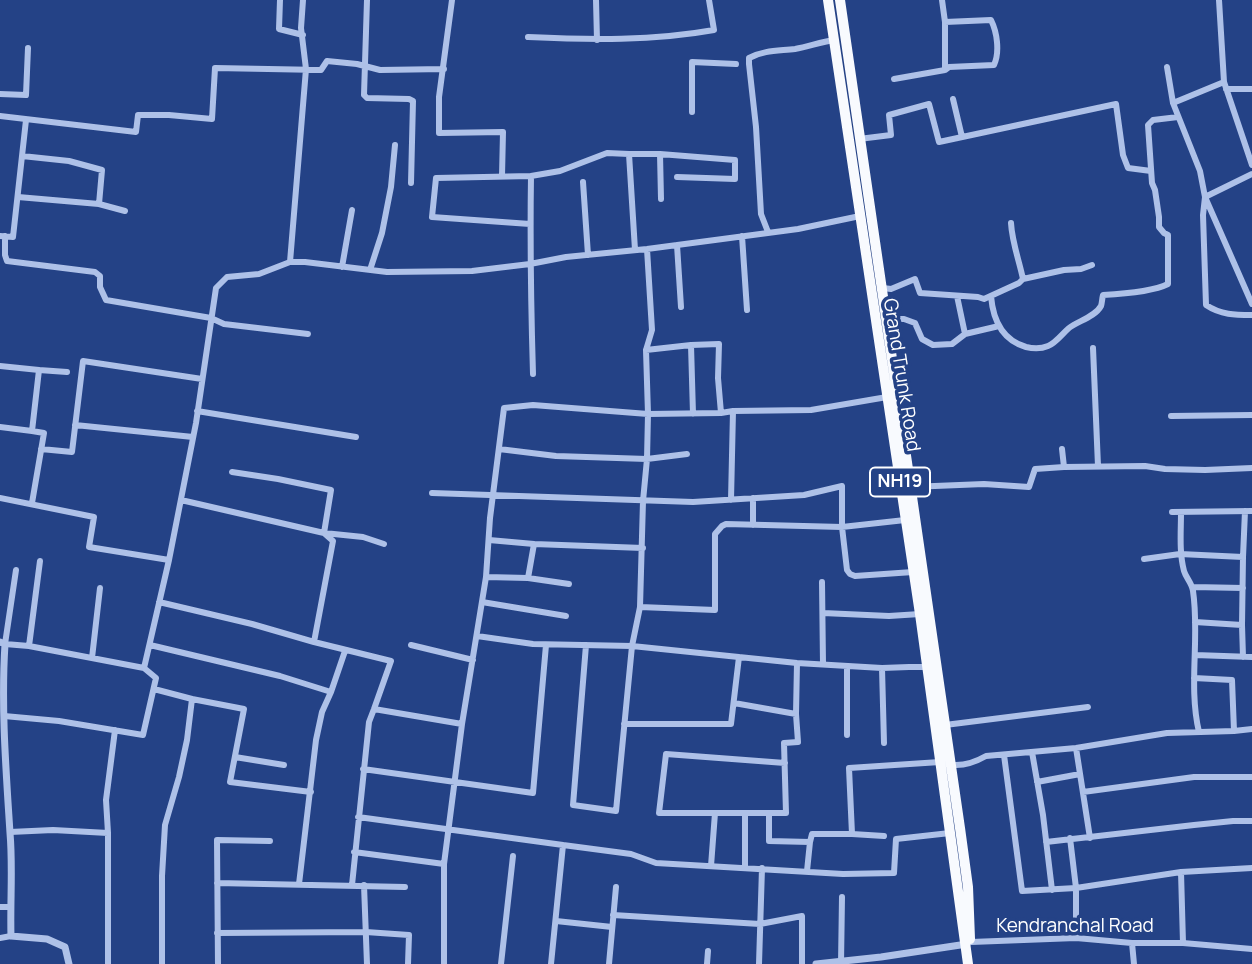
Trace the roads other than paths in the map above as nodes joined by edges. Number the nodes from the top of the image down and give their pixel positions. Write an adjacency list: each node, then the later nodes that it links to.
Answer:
1 (280, 0): 12 (street)
2 (303, 0): 12 (street)
3 (367, 0): 18 (street)
4 (452, 0): 21 (street)
5 (596, 0): 14 (street)
6 (709, 0): 14 (street)
7 (828, 0): 15 (highway, Grand Trunk Road / NH19)
8 (840, 0): 34 (highway, Grand Trunk Road / NH19)
9 (942, 0): 11 (street)
10 (1219, 0): 24 (street)
11 (945, 22): 22 (street); 22 (street)
12 (303, 35): 20 (street)
13 (528, 37): 14 (street)
14 (597, 40)
15 (834, 40): 54 (highway, Grand Trunk Road / NH19); 57 (street)
16 (28, 48): 26 (street)
17 (736, 64): 29 (street)
18 (364, 66): 20 (street); 21 (street); 47 (street)
19 (1167, 67): 28 (street)
20 (306, 69): 32 (street); 64 (street)
21 (444, 69): 43 (street)
22 (945, 70): 23 (street)
23 (894, 79)
24 (1225, 85): 25 (street); 28 (street); 35 (street)
25 (1252, 89)
26 (0, 94)
27 (953, 99): 33 (street)
28 (1173, 103): 31 (street)
29 (692, 112)
30 (0, 116): 32 (street)
31 (1178, 117): 41 (street); 49 (street)
32 (26, 120): 39 (street)
33 (962, 137): 34 (street); 41 (street)
34 (859, 139): 70 (highway, Grand Trunk Road / NH19)
35 (1248, 142): 40 (street)
36 (395, 145): 68 (street)
37 (629, 154): 38 (street); 44 (street); 62 (street)
38 (660, 154): 45 (street); 50 (street)
39 (22, 156): 48 (street); 51 (street)
40 (1252, 165)
41 (1151, 171): 79 (street)
42 (1252, 174): 49 (street)
43 (502, 176): 44 (street); 56 (street)
44 (531, 176): 56 (street)
45 (677, 177)
46 (583, 182): 63 (street)
47 (411, 184)
48 (18, 197): 51 (street); 58 (street)
49 (1205, 197): 73 (street); 76 (street)
50 (661, 199)
51 (99, 204): 53 (street)
52 (352, 210): 67 (street)
53 (125, 211)
54 (860, 216): 57 (street); 78 (highway, Grand Trunk Road / NH19)
55 (1011, 223): 69 (street)
56 (530, 225): 65 (street)
57 (768, 232): 59 (street)
58 (2, 236): 77 (street)
59 (742, 236): 60 (street); 75 (street)
60 (677, 245): 61 (street); 74 (street)
61 (647, 249): 62 (street); 84 (street)
62 (635, 250): 63 (street)
63 (588, 255): 65 (street)
64 (290, 262): 67 (street); 77 (street)
65 (530, 264): 68 (street); 88 (street)
66 (1092, 265): 69 (street)
67 (342, 267): 68 (street)
68 (370, 271)
69 (1023, 279): 72 (street)
70 (880, 283): 71 (street); 78 (highway, Grand Trunk Road / NH19)
71 (957, 296): 72 (street); 81 (street)
72 (991, 296): 79 (street)
73 (1252, 304)
74 (681, 307)
75 (747, 310)
76 (1252, 315)
77 (211, 318): 80 (street); 89 (street)
78 (880, 319): 81 (street); 90 (highway, Grand Trunk Road / NH19); 112 (highway, Grand Trunk Road / NH19)
79 (999, 326): 81 (street)
80 (308, 334)
81 (965, 334)
82 (691, 345): 84 (street); 93 (street); 95 (street)
83 (1093, 348): 108 (street)
84 (646, 350): 94 (street)
85 (0, 366): 86 (street)
86 (39, 370): 87 (street); 100 (street)
87 (67, 372)
88 (533, 373)
89 (202, 379): 91 (street); 98 (street)
90 (887, 397): 92 (street); 124 (highway, Grand Trunk Road / NH19)
91 (197, 411): 101 (street); 102 (street)
92 (733, 411): 93 (street); 118 (street)
93 (721, 413): 95 (street)
94 (648, 414): 95 (street); 104 (street); 107 (street)
95 (693, 414)
96 (1252, 415): 97 (street)
97 (1171, 416)
98 (75, 425): 101 (street); 103 (street)
99 (0, 427): 100 (street)
100 (32, 431): 103 (street)
101 (193, 437): 117 (street)
102 (356, 437)
103 (41, 449): 120 (street)
104 (499, 449): 107 (street); 114 (street)
105 (1062, 449): 109 (street)
106 (687, 454): 107 (street)
107 (648, 459): 119 (street)
108 (1098, 466): 109 (street); 110 (street)
109 (1063, 467): 112 (street)
110 (1252, 468)
111 (232, 472): 127 (street)
112 (910, 487): 189 (highway, Grand Trunk Road / NH19)
113 (432, 492): 114 (street)
114 (494, 495): 119 (street); 128 (street)
115 (0, 498): 120 (street)
116 (753, 498): 118 (street); 125 (street); 126 (street)
117 (181, 500): 127 (street); 135 (street)
118 (731, 500): 119 (street)
119 (643, 501): 131 (street)
120 (32, 503): 135 (street)
121 (1248, 511): 123 (street); 133 (street)
122 (1171, 512): 123 (street)
123 (1181, 512): 132 (street)
124 (905, 520): 126 (street); 138 (highway, Grand Trunk Road / NH19)
125 (753, 525): 126 (street); 148 (street)
126 (842, 527): 138 (street)
127 (324, 533): 129 (street); 155 (street)
128 (489, 540): 130 (street); 139 (street)
129 (384, 544)
130 (534, 544): 131 (street); 140 (street)
131 (643, 548): 148 (street)
132 (1180, 554): 133 (street); 134 (street); 143 (street)
133 (1243, 557): 145 (street)
134 (1144, 559)
135 (169, 560): 146 (street)
136 (40, 561): 161 (street)
137 (16, 570): 156 (street)
138 (913, 572): 150 (highway, Grand Trunk Road / NH19)
139 (486, 577): 140 (street); 147 (street)
140 (528, 578): 142 (street)
141 (822, 582): 149 (street)
142 (569, 584)
143 (1193, 587): 145 (street); 152 (street)
144 (100, 588): 168 (street)
145 (1243, 588): 153 (street)
146 (159, 602): 155 (street); 157 (street)
147 (482, 602): 151 (street); 154 (street)
148 (640, 607): 162 (street)
149 (823, 613): 150 (street); 171 (street)
150 (920, 614): 173 (highway, Grand Trunk Road / NH19)
151 (566, 616)
152 (1195, 622): 153 (street); 164 (street)
153 (1242, 625): 166 (street)
154 (477, 636): 159 (street); 169 (street)
155 (314, 642): 163 (street)
156 (3, 643): 161 (street); 176 (street)
157 (150, 645): 174 (street); 179 (street)
158 (411, 645): 169 (street)
159 (546, 645): 160 (street); 207 (street)
160 (586, 645): 162 (street); 188 (street)
161 (29, 646): 168 (street)
162 (632, 646): 165 (street); 188 (street)
163 (345, 651): 179 (street); 184 (street)
164 (1195, 655): 166 (street); 177 (street)
165 (739, 657): 170 (street); 181 (street)
166 (1243, 657): 167 (street)
167 (1252, 657)
168 (92, 658): 174 (street)
169 (473, 660): 187 (street)
170 (797, 663): 171 (street); 185 (street)
171 (823, 664): 172 (street)
172 (847, 666): 175 (street); 194 (street)
173 (927, 667): 175 (street); 202 (highway, Grand Trunk Road / NH19)
174 (145, 668): 178 (street)
175 (882, 668): 195 (street)
176 (2, 669): 182 (street)
177 (1194, 678): 192 (street); 193 (street)
178 (154, 689): 180 (street); 191 (street)
179 (331, 692): 209 (street)
180 (192, 699): 199 (street); 266 (street)
181 (734, 703): 185 (street); 188 (street)
182 (2, 705): 186 (street)
183 (1088, 707): 189 (street)
184 (374, 709): 187 (street); 204 (street)
185 (796, 714): 201 (street)
186 (4, 716): 191 (street); 200 (street)
187 (462, 724): 207 (street)
188 (624, 724)
189 (945, 725): 202 (highway, Grand Trunk Road / NH19)
190 (1252, 729): 192 (street)
191 (115, 730): 219 (street)
192 (1234, 731): 193 (street)
193 (1199, 732): 196 (street)
194 (847, 735)
195 (884, 743)
196 (1076, 748): 197 (street); 205 (street)
197 (1032, 752): 198 (street); 208 (street)
198 (1004, 755): 202 (street); 244 (street)
199 (235, 757): 203 (street); 209 (street)
200 (3, 760): 216 (street)
201 (785, 762): 211 (street); 213 (street)
202 (945, 764): 218 (highway, Grand Trunk Road / NH19); 220 (street); 259 (highway, Grand Trunk Road / NH19)
203 (284, 765)
204 (363, 769): 207 (street); 214 (street)
205 (1080, 774): 208 (street); 210 (street)
206 (1252, 777): 210 (street)
207 (455, 782): 217 (street)
208 (1037, 782): 226 (street)
209 (311, 792): 238 (street)
210 (1083, 792): 223 (street)
211 (715, 813): 212 (street); 231 (street)
212 (745, 813): 213 (street); 233 (street)
213 (769, 813): 225 (street)
214 (358, 817): 217 (street); 228 (street)
215 (1252, 821): 223 (street)
216 (6, 828): 219 (street); 247 (street)
217 (449, 828): 227 (street); 230 (street)
218 (950, 833): 235 (street); 259 (highway, Grand Trunk Road / NH19)
219 (108, 834): 265 (street)
220 (852, 834): 221 (street); 225 (street)
221 (884, 836)
222 (1070, 838): 223 (street); 226 (street); 243 (street)
223 (1090, 838)
224 (270, 841): 237 (street)
225 (810, 842): 235 (street)
226 (1046, 842): 244 (street)
227 (563, 845): 231 (street); 249 (street)
228 (354, 852): 230 (street); 239 (street)
229 (513, 856): 271 (street)
230 (444, 864): 270 (street)
231 (711, 866): 233 (street)
232 (1252, 867): 236 (street)
233 (745, 868): 234 (street)
234 (762, 868): 235 (street); 250 (street)
235 (807, 871)
236 (1181, 872): 243 (street); 258 (street)
237 (217, 883): 238 (street); 253 (street)
238 (299, 884): 239 (street)
239 (352, 885): 240 (street)
240 (364, 885): 241 (street); 252 (street)
241 (405, 887)
242 (616, 887): 248 (street)
243 (1076, 888): 244 (street); 256 (street)
244 (1052, 890)
245 (842, 897): 263 (street)
246 (0, 907): 247 (street)
247 (10, 907): 254 (street)
248 (613, 915): 250 (street); 251 (street)
249 (556, 921): 251 (street); 272 (street)
250 (760, 925): 275 (street); 276 (street)
251 (612, 927): 273 (street)
252 (366, 932): 253 (street); 268 (street); 269 (street)
253 (217, 933): 267 (street)
254 (11, 936): 255 (street); 264 (street)
255 (0, 938)
256 (1076, 938): 257 (street, Kendranchal Road); 259 (street, Kendranchal Road)
257 (1132, 943): 258 (street, Kendranchal Road); 280 (street)
258 (1183, 943): 260 (street, Kendranchal Road)
259 (968, 944): 262 (street, Kendranchal Road); 278 (highway, Grand Trunk Road / NH19); 279 (highway, Grand Trunk Road / NH19)
260 (1252, 949)
261 (708, 951): 274 (street)
262 (882, 961): 263 (street, Kendranchal Road)
263 (841, 962): 277 (street, Kendranchal Road)
264 (69, 964)
265 (107, 964)
266 (162, 964)
267 (218, 964)
268 (368, 964)
269 (408, 964)
270 (444, 964)
271 (501, 964)
272 (551, 964)
273 (609, 964)
274 (707, 964)
275 (759, 964)
276 (802, 964)
277 (816, 964)
278 (968, 964)
279 (975, 964)
280 (1134, 964)

